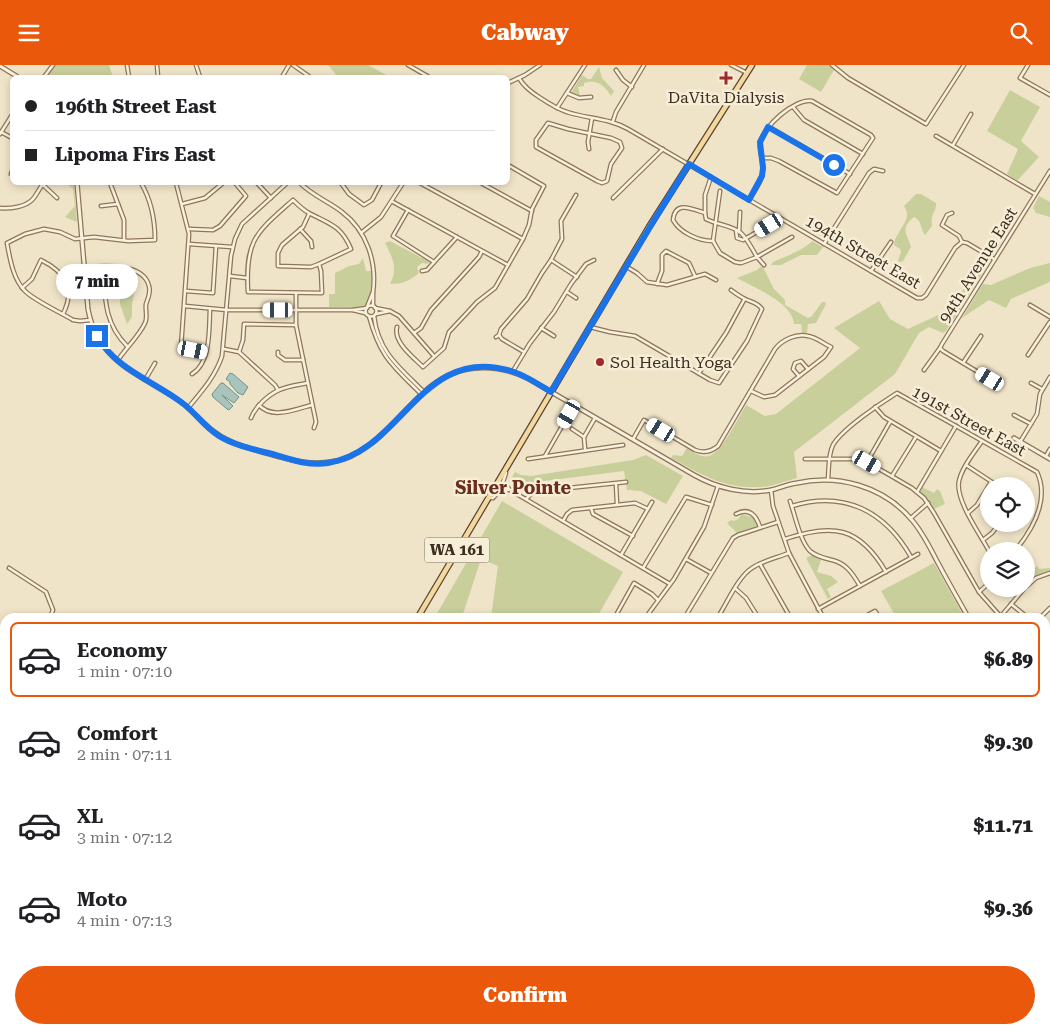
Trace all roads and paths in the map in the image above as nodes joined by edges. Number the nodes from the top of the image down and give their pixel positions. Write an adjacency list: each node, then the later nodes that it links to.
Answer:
1 (293, 65): 15 (street)
2 (408, 65): 16 (street)
3 (540, 65): 17 (street)
4 (585, 65): 20 (street)
5 (644, 65): 19 (street)
6 (731, 65): 13 (street)
7 (752, 65): 13 (main road, WA 161)
8 (832, 65): 9 (street)
9 (964, 65)
10 (1028, 65): 21 (street)
11 (0, 66): 14 (street)
12 (616, 70): 19 (street)
13 (746, 73): 38 (main road, WA 161)
14 (15, 75)
15 (307, 75)
16 (426, 75)
17 (520, 78): 18 (street); 24 (street)
18 (510, 82)
19 (632, 87): 28 (street)
20 (567, 93): 22 (street); 24 (street)
21 (1050, 95)
22 (592, 97)
23 (793, 107): 29 (street); 36 (street); 36 (street)
24 (558, 108): 27 (street)
25 (971, 114): 33 (street)
26 (10, 118): 30 (street)
27 (592, 118): 28 (street); 31 (street)
28 (613, 121): 35 (street, 194th Street East)
29 (768, 127): 37 (street); 42 (street)
30 (1, 133)
31 (589, 133): 31 (street); 34 (street)
32 (936, 135): 33 (street)
33 (952, 145): 61 (street)
34 (590, 149)
35 (663, 149): 38 (street, 194th Street East); 65 (street)
36 (863, 154): 42 (street)
37 (762, 158): 42 (street); 66 (street)
38 (689, 164): 43 (street, 194th Street East); 108 (main road, WA 161)
39 (510, 166): 73 (street)
40 (882, 171): 94 (street)
41 (1050, 171): 61 (street, 94th Avenue East)
42 (850, 174)
43 (711, 177): 66 (street, 194th Street East); 75 (street)
44 (42, 185): 71 (street)
45 (45, 185): 63 (street)
46 (77, 185): 86 (street)
47 (111, 185): 68 (street)
48 (143, 185): 89 (street)
49 (177, 185): 69 (street)
50 (221, 185): 69 (street)
51 (237, 185): 80 (street)
52 (259, 185): 64 (street)
53 (285, 185): 64 (street)
54 (302, 185): 83 (street)
55 (342, 185): 56 (street)
56 (380, 185)
57 (402, 185): 67 (street)
58 (424, 185): 87 (street)
59 (484, 185): 73 (street)
60 (720, 191): 78 (street)
61 (1035, 194): 100 (street, 94th Avenue East)
62 (576, 195): 101 (street)
63 (57, 198)
64 (271, 198): 96 (street)
65 (613, 198)
66 (749, 200): 94 (street, 194th Street East)
67 (393, 201): 72 (street); 83 (street)
68 (118, 204): 70 (street); 89 (street)
69 (182, 204): 80 (street)
70 (101, 206)
71 (0, 208)
72 (408, 210): 84 (street); 103 (street)
73 (532, 211): 87 (street)
74 (740, 212): 82 (street)
75 (705, 213): 78 (street); 90 (street)
76 (952, 213): 92 (street)
77 (309, 214): 81 (street); 104 (street); 114 (street)
78 (716, 224): 82 (street); 90 (street)
79 (769, 225): 88 (street)
80 (189, 229): 93 (street)
81 (300, 229): 97 (street); 104 (street)
82 (737, 231): 88 (street); 88 (street)
83 (361, 233): 121 (street)
84 (457, 237): 98 (street); 103 (street)
85 (792, 237): 99 (street)
86 (82, 238): 89 (street); 109 (street); 118 (street)
87 (523, 239): 105 (street)
88 (746, 239): 99 (street)
89 (124, 240)
90 (714, 241): 99 (street)
91 (891, 242): 111 (street)
92 (962, 242): 100 (street); 111 (street, 194th Street East)
93 (189, 244): 95 (street); 120 (street)
94 (824, 244): 111 (street, 194th Street East)
95 (216, 246): 96 (street); 120 (street)
96 (232, 247): 113 (street)
97 (312, 247)
98 (482, 251): 105 (street); 145 (street)
99 (757, 257): 106 (street)
100 (994, 259): 149 (street, 94th Avenue East)
101 (551, 260): 115 (street); 154 (street)
102 (594, 260): 115 (street)
103 (434, 262): 110 (street)
104 (319, 264): 123 (street)
105 (508, 265): 156 (street)
106 (764, 265)
107 (103, 266): 109 (street); 148 (street); 148 (street)
108 (626, 266): 117 (street); 143 (main road, WA 161)
109 (84, 267): 139 (street)
110 (422, 271)
111 (871, 271)
112 (695, 276): 116 (street); 117 (street); 117 (street)
113 (230, 277): 114 (street); 131 (street)
114 (247, 277): 123 (street)
115 (577, 277): 122 (street)
116 (716, 280)
117 (657, 284)
118 (22, 287): 135 (street); 135 (street)
119 (731, 290): 125 (street)
120 (186, 291): 127 (street)
121 (373, 292): 128 (street); 129 (street)
122 (566, 292): 124 (street); 144 (street)
123 (296, 293): 132 (street)
124 (576, 298)
125 (744, 299): 164 (street); 164 (street)
126 (1030, 305): 138 (street)
127 (184, 306): 130 (street); 151 (street)
128 (367, 307): 129 (street); 133 (street); 136 (street)
129 (374, 307): 134 (street); 137 (street)
130 (210, 309): 131 (street); 151 (street)
131 (227, 310): 132 (street); 150 (street)
132 (295, 310): 133 (street); 141 (street)
133 (353, 311): 136 (street)
134 (390, 311): 137 (street); 145 (street)
135 (63, 314): 139 (street)
136 (368, 315): 137 (street); 176 (street)
137 (374, 315): 176 (street)
138 (1050, 317)
139 (90, 320): 158 (street)
140 (1050, 322): 155 (street)
141 (296, 325): 152 (street); 157 (street)
142 (397, 327): 156 (street)
143 (589, 327): 164 (street); 175 (main road, WA 161)
144 (541, 328): 146 (street); 154 (street)
145 (414, 333): 156 (street)
146 (554, 336)
147 (981, 336): 160 (street)
148 (127, 346): 158 (street)
149 (940, 348): 160 (street); 162 (street, 94th Avenue East)
150 (224, 349): 152 (street); 180 (street)
151 (206, 352): 165 (street)
152 (239, 352): 173 (street)
153 (278, 352): 157 (street)
154 (524, 352): 163 (street)
155 (1028, 355)
156 (435, 356)
157 (303, 360): 170 (street)
158 (117, 361): 168 (street)
159 (155, 363): 168 (street)
160 (963, 363): 169 (street)
161 (808, 369): 166 (street); 166 (street); 174 (street)
162 (924, 370)
163 (513, 371): 175 (street); 176 (street)
164 (699, 373)
165 (192, 375)
166 (799, 377): 174 (street)
167 (1050, 377): 172 (street)
168 (145, 380): 180 (street)
169 (993, 381)
170 (307, 383): 173 (street); 178 (street)
171 (1031, 383): 172 (street)
172 (1042, 389): 186 (street)
173 (278, 390): 177 (street)
174 (751, 391): 193 (street)
175 (551, 392): 184 (street); 208 (main road, WA 161)
176 (422, 393): 180 (street)
177 (259, 405): 178 (street); 183 (street)
178 (312, 405): 188 (street)
179 (875, 407): 185 (street); 187 (street, 191st Street East); 202 (street)
180 (188, 408)
181 (569, 414): 200 (street)
182 (1014, 415): 186 (street)
183 (251, 418)
184 (595, 418): 191 (street); 193 (street)
185 (891, 421): 190 (street); 206 (street)
186 (1031, 424): 195 (street)
187 (956, 425): 194 (street, 191st Street East); 199 (street)
188 (314, 428)
189 (572, 429): 191 (street)
190 (916, 436): 199 (street); 209 (street)
191 (584, 437): 197 (street)
192 (1014, 438): 195 (street)
193 (632, 440): 215 (street)
194 (982, 441): 207 (street); 213 (street, 191st Street East)
195 (1020, 441): 201 (street)
196 (623, 445): 197 (street)
197 (585, 449): 200 (street)
198 (1050, 449): 201 (street)
199 (941, 451): 218 (street)
200 (545, 456): 203 (street)
201 (1046, 456): 205 (street)
202 (830, 458): 204 (street); 206 (street); 211 (street)
203 (528, 459)
204 (805, 459)
205 (1050, 459)
206 (867, 462): 209 (street)
207 (966, 465): 210 (street); 230 (street)
208 (504, 471): 216 (street); 219 (main road, WA 161)
209 (892, 476): 218 (street)
210 (984, 477)
211 (828, 479): 217 (street); 232 (street)
212 (626, 482): 214 (street)
213 (1046, 483)
214 (616, 484): 220 (street); 225 (street)
215 (718, 486): 217 (street); 226 (street)
216 (510, 490): 219 (street); 220 (street)
217 (771, 490): 235 (street)
218 (917, 492): 224 (street)
219 (488, 498): 264 (main road, WA 161)
220 (526, 499): 233 (street)
221 (980, 500): 230 (street)
222 (790, 501): 227 (street)
223 (652, 502): 229 (street)
224 (928, 503): 232 (street); 258 (street)
225 (617, 504): 228 (street); 229 (street)
226 (712, 505): 247 (street); 250 (street)
227 (792, 506): 238 (street); 246 (street)
228 (590, 508): 233 (street); 239 (street)
229 (648, 509): 239 (street)
230 (968, 513): 241 (street)
231 (736, 514): 236 (street)
232 (911, 518): 272 (street)
233 (563, 521): 245 (street)
234 (1039, 521): 242 (street)
235 (778, 522): 236 (street); 240 (street)
236 (760, 527): 252 (street)
237 (993, 532): 241 (street)
238 (801, 534): 240 (street); 251 (street); 256 (street)
239 (632, 536): 245 (street)
240 (785, 539): 243 (street)
241 (983, 540)
242 (1022, 542)
243 (789, 553): 248 (street); 262 (street)
244 (918, 554): 246 (street)
245 (621, 555): 250 (street)
246 (911, 557): 251 (street)
247 (686, 559): 252 (street); 255 (street)
248 (760, 564): 257 (street); 270 (street)
249 (9, 568): 263 (street)
250 (644, 568): 255 (street)
251 (886, 572): 256 (street)
252 (711, 573): 267 (street)
253 (1050, 573): 254 (street)
254 (1035, 579)
255 (670, 584): 260 (street)
256 (860, 586): 262 (street)
257 (736, 589): 268 (street); 269 (street)
258 (979, 592): 273 (street)
259 (1017, 597): 261 (street)
260 (658, 600): 265 (street); 266 (street)
261 (1011, 604): 274 (street); 275 (street)
262 (818, 609): 271 (street)
263 (52, 613)
264 (420, 613)
265 (616, 613)
266 (649, 613)
267 (687, 613)
268 (721, 613)
269 (755, 613)
270 (788, 613)
271 (820, 613)
272 (966, 613)
273 (997, 613)
274 (1003, 613)
275 (1022, 613)

